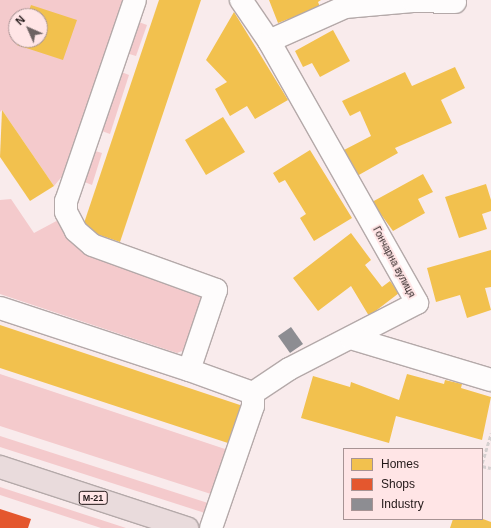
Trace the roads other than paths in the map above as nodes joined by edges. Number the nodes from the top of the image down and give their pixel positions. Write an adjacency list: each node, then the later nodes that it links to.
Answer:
1 (135, 0): 7 (street)
2 (241, 0): 4 (street, Гончарна вулиця)
3 (456, 2): 4 (street)
4 (269, 41): 6 (street, Гончарна вулиця)
5 (0, 308): 7 (street)
6 (351, 338): 8 (street); 9 (street, Гончарна вулиця)
7 (189, 370): 9 (street)
8 (491, 380)
9 (253, 392): 12 (street)
10 (0, 467): 11 (highway, М-21)
11 (187, 528)
12 (211, 528)

